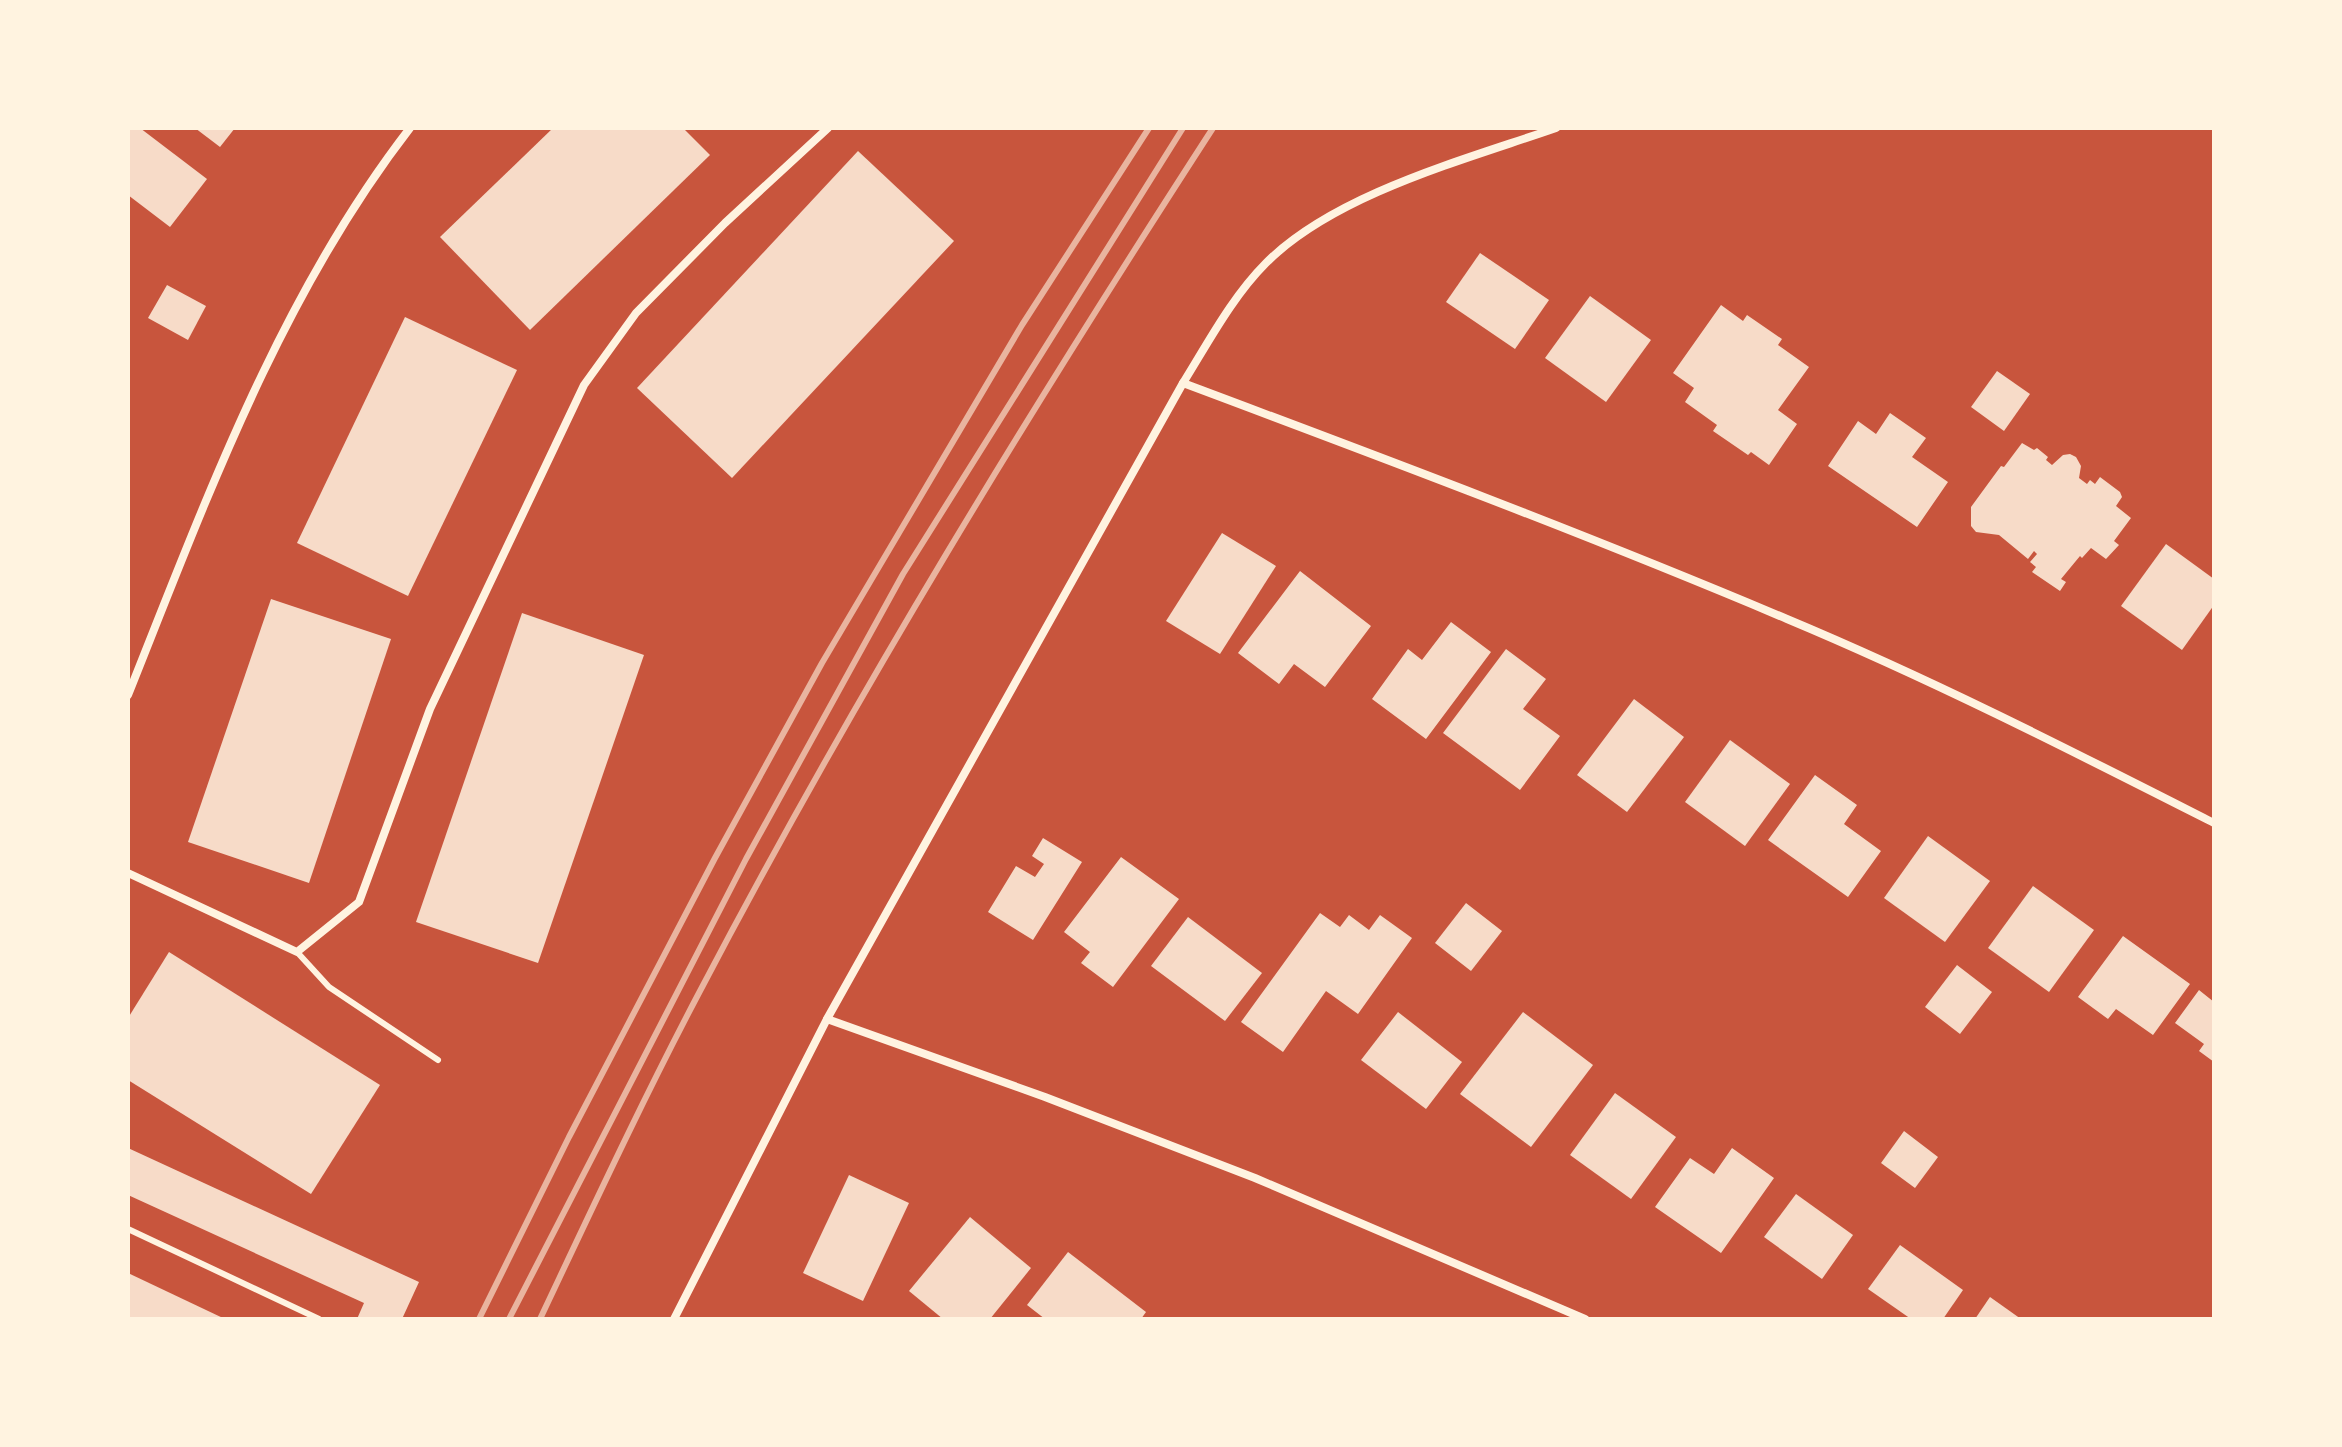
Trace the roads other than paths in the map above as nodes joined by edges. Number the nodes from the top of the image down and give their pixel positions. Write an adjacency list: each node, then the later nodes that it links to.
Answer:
1 (410, 128): 5 (street)
2 (828, 128): 8 (street)
3 (1556, 128): 4 (street)
4 (1183, 383): 6 (street); 9 (street)
5 (128, 695)
6 (2214, 823)
7 (128, 873): 8 (street)
8 (297, 952): 10 (lane)
9 (827, 1019): 13 (street); 14 (street)
10 (438, 1060)
11 (128, 1229): 12 (lane)
12 (319, 1319)
13 (674, 1319)
14 (1585, 1319)

